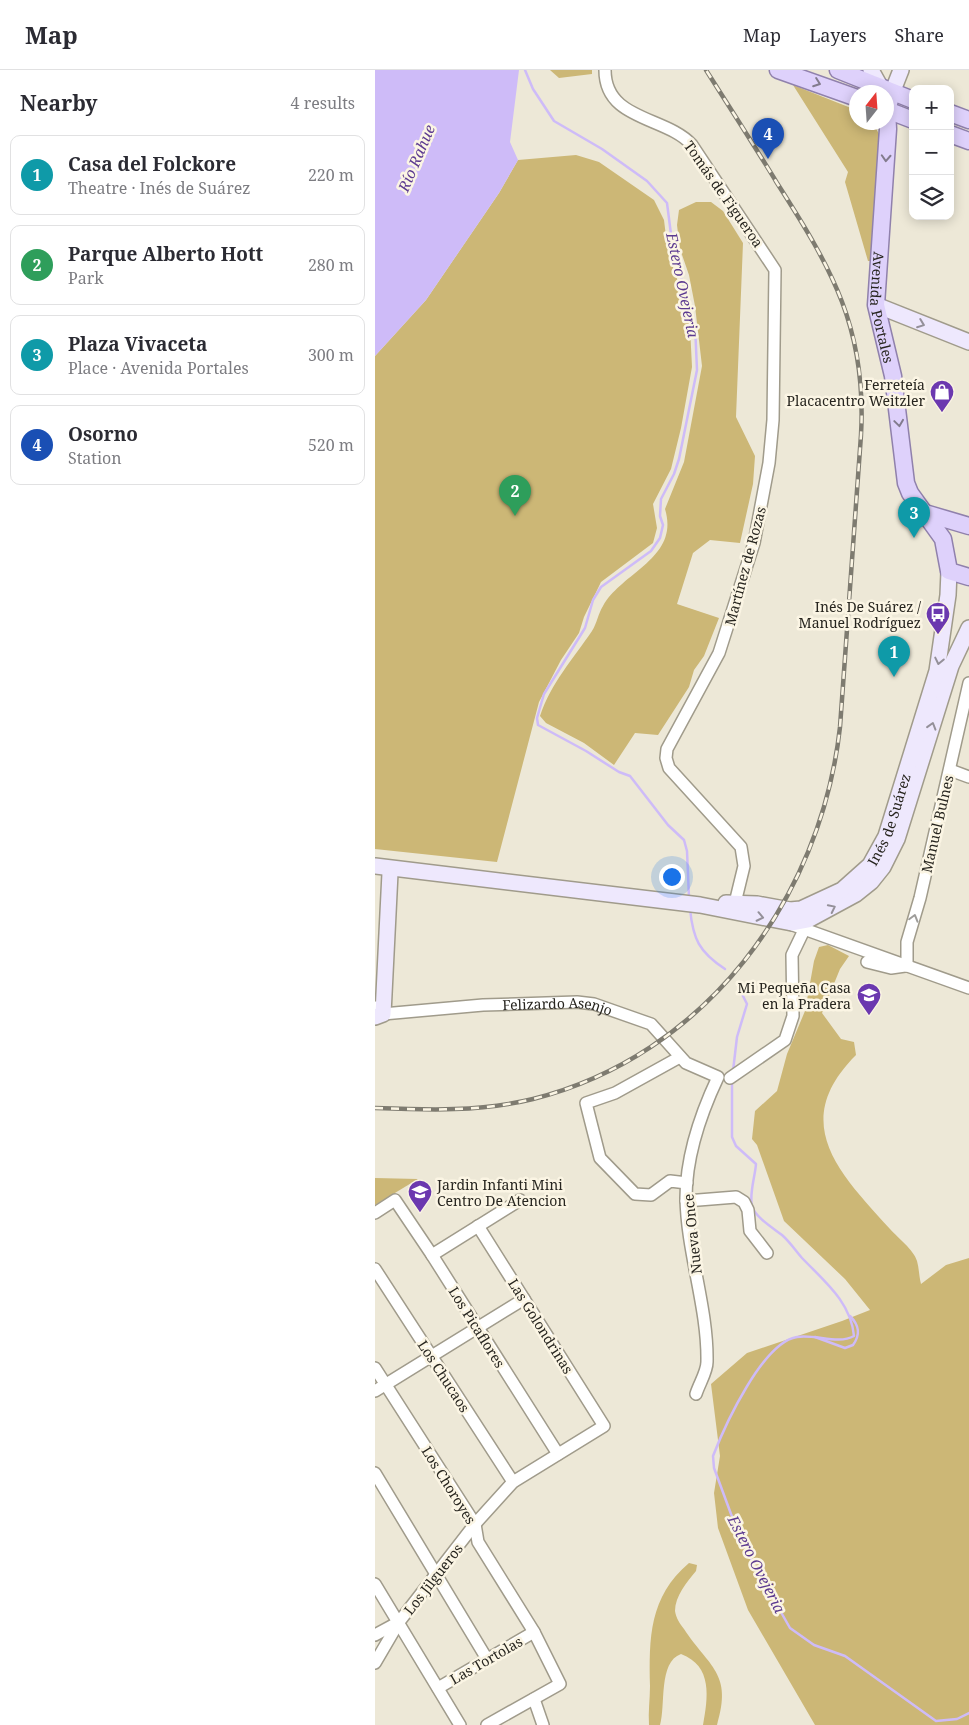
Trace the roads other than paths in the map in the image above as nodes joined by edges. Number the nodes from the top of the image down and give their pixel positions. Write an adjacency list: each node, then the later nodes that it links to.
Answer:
1 (605, 70): 21 (street, Tomás de Figueroa)
2 (777, 70): 12 (main road, one-way to 12)
3 (838, 70): 7 (main road)
4 (871, 70): 8 (main road)
5 (885, 70): 9 (main road, Avenida Portales)
6 (901, 70): 10 (main road, Avenida Portales)
7 (872, 85)
8 (881, 85)
9 (885, 85)
10 (890, 85)
11 (894, 94): 13 (main road)
12 (849, 95)
13 (909, 99)
14 (894, 113): 16 (main road)
15 (954, 114): 17 (main road)
16 (909, 118)
17 (969, 120)
18 (888, 130): 22 (main road, Avenida Portales, one-way to 22)
19 (954, 135): 20 (main road)
20 (969, 141)
21 (775, 270): 38 (street, Martínez de Rozas)
22 (875, 305): 23 (main road, one-way to 23); 24 (main road, Avenida Portales, one-way to 24)
23 (969, 342)
24 (925, 512): 25 (main road); 26 (main road, Avenida Portales)
25 (969, 528): 26 (main road)
26 (943, 539): 27 (main road, Avenida Portales)
27 (948, 565): 28 (main road); 29 (main road); 30 (main road, Avenida Portales)
28 (969, 565)
29 (969, 577)
30 (948, 595): 35 (main road, Inés de Suárez, one-way to 35)
31 (969, 628): 35 (main road, Inés de Suárez, one-way to 31)
32 (969, 683): 33 (street, Manuel Bulnes)
33 (950, 770): 34 (street); 43 (street, Manuel Bulnes, one-way to 33)
34 (969, 777)
35 (907, 788): 38 (main road, Inés de Suárez); 40 (main road, Inés de Suárez, one-way to 35)
36 (375, 866): 37 (main road, Inés de Suárez)
37 (386, 870): 39 (main road, Inés de Suárez); 45 (main road)
38 (735, 904): 39 (main road, Inés de Suárez)
39 (700, 905): 40 (main road, Inés de Suárez, one-way to 40)
40 (786, 923): 41 (street)
41 (805, 928): 43 (street); 47 (street)
42 (867, 962): 43 (street)
43 (907, 966): 44 (street)
44 (969, 988)
45 (378, 1013): 46 (street, Felizardo Asenjo)
46 (680, 1057): 47 (street, Felizardo Asenjo); 48 (street)
47 (728, 1076): 48 (street, Nueva Once)
48 (687, 1183): 50 (street, Nueva Once)
49 (520, 1200): 52 (street)
50 (686, 1201): 53 (street); 62 (street, Nueva Once)
51 (375, 1213): 54 (street, Los Picaflores)
52 (478, 1226): 54 (street); 56 (street, Las Golondrinas)
53 (767, 1253)
54 (432, 1255): 57 (street, Los Picaflores)
55 (375, 1269): 58 (street, Los Chucaos)
56 (524, 1299): 57 (street); 63 (street, Las Golondrinas)
57 (478, 1328): 58 (street); 64 (street, Los Picaflores)
58 (431, 1357): 60 (street); 66 (street, Los Chucaos)
59 (375, 1368): 60 (street, Los Choroyes)
60 (385, 1385): 61 (street); 68 (street, Los Choroyes)
61 (375, 1391)
62 (695, 1394)
63 (604, 1426): 64 (street, Los Jilgueros)
64 (558, 1454): 66 (street, Los Jilgueros)
65 (375, 1473): 67 (street)
66 (513, 1482): 68 (street, Los Jilgueros)
67 (379, 1487): 69 (street)
68 (475, 1524): 69 (street, Los Jilgueros); 72 (street, Los Choroyes)
69 (437, 1574): 71 (street, Los Jilgueros); 74 (street)
70 (375, 1584): 71 (street)
71 (399, 1622): 73 (street, Los Jilgueros); 75 (street); 76 (street)
72 (534, 1632): 74 (street, Las Tortolas); 77 (street, Los Choroyes)
73 (375, 1634)
74 (487, 1659): 76 (street, Las Tortolas)
75 (375, 1664)
76 (437, 1688): 78 (street)
77 (534, 1699): 79 (street); 80 (street)
78 (460, 1725)
79 (487, 1725)
80 (543, 1725)

